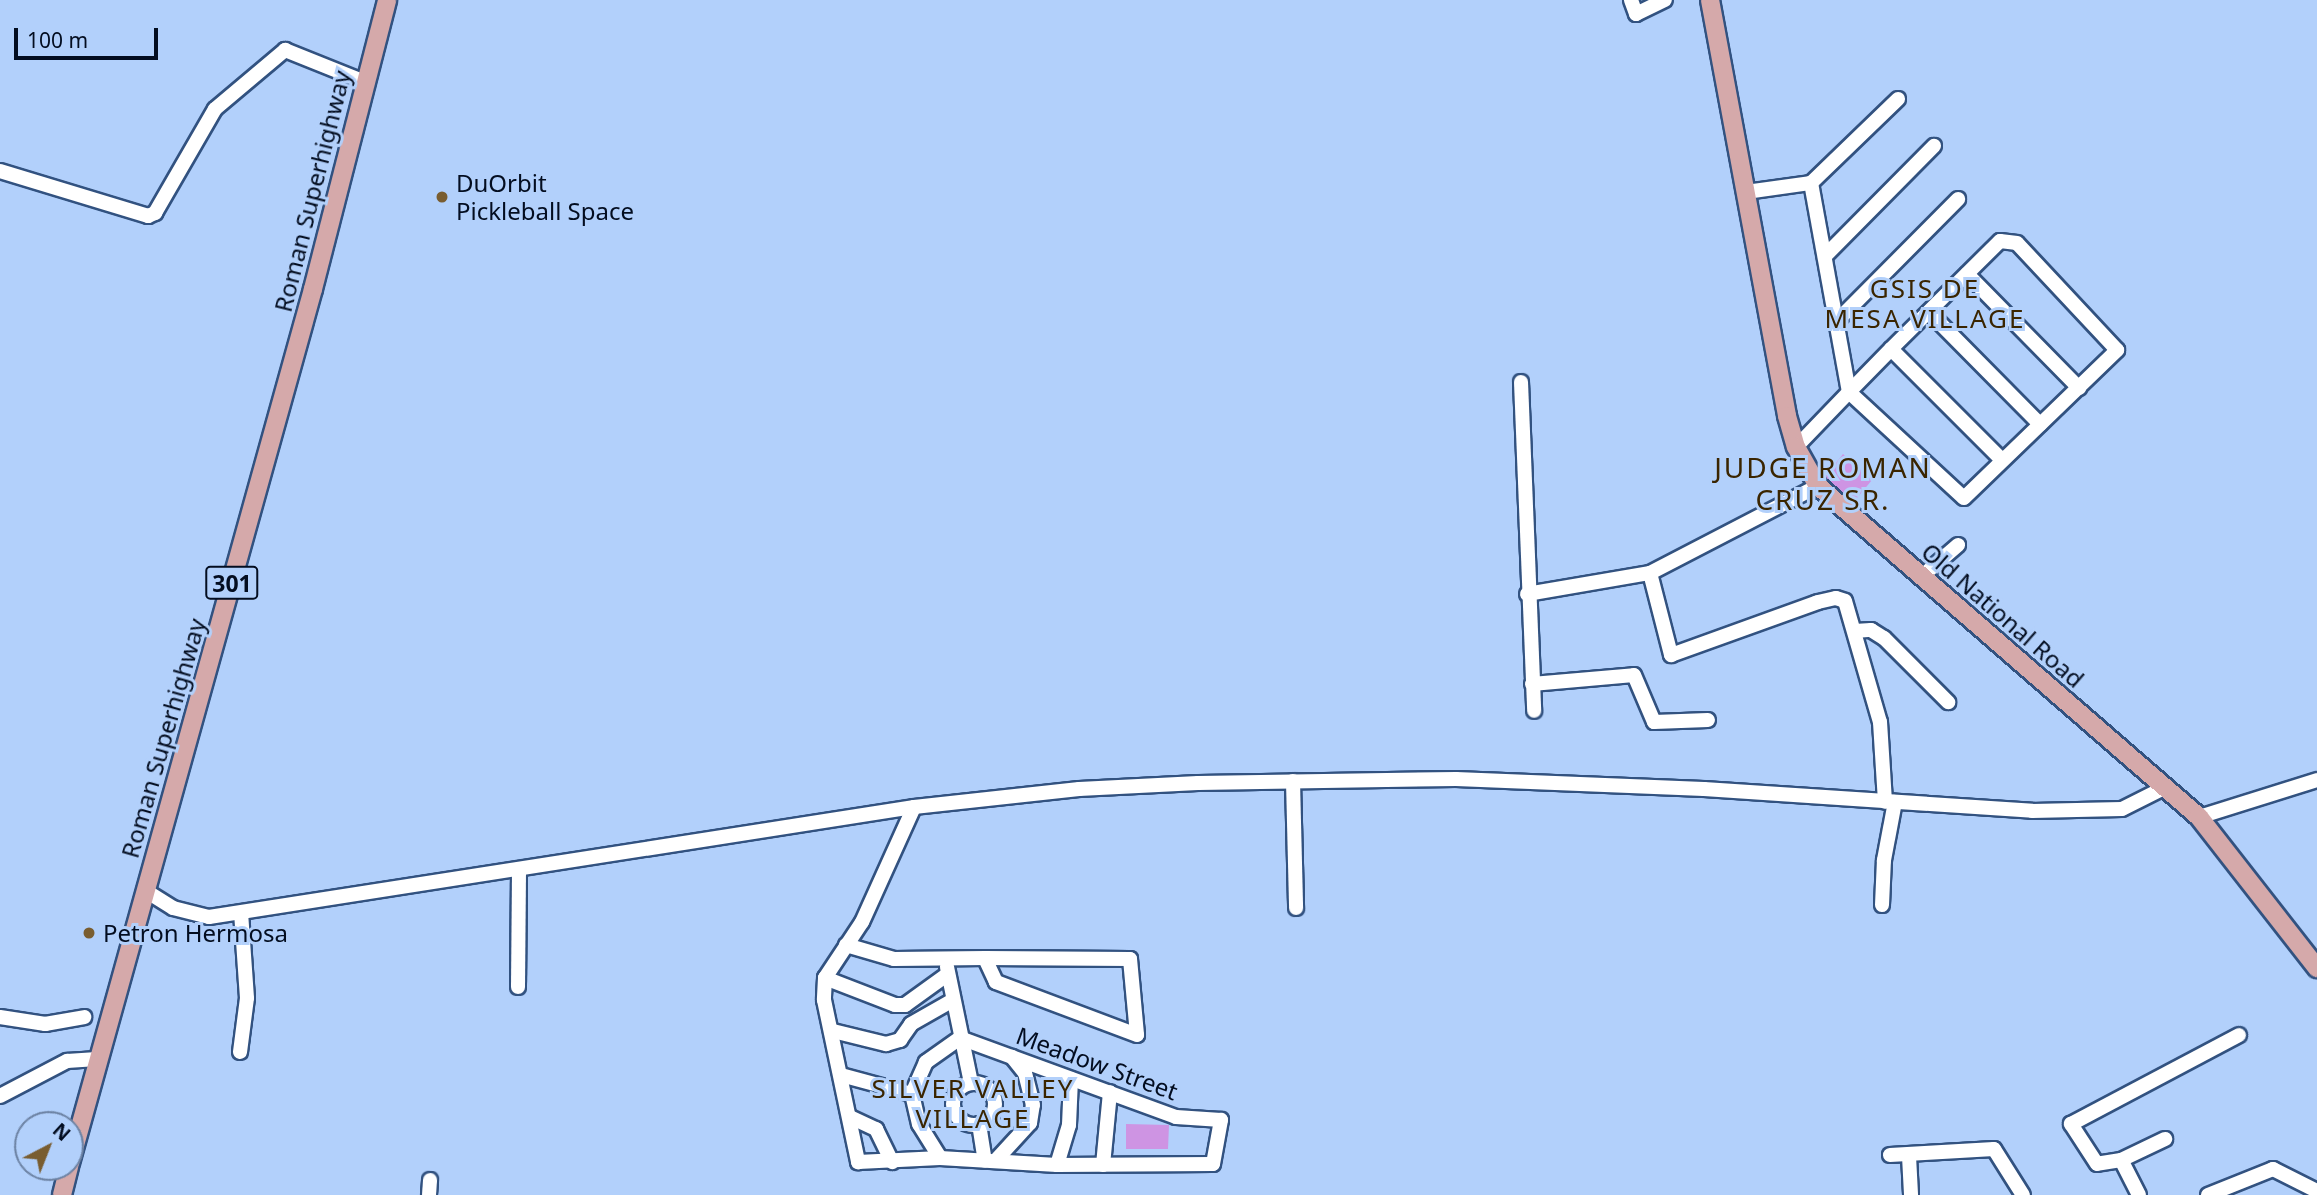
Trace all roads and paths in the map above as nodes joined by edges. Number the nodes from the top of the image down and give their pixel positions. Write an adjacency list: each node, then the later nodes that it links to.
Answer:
1 (387, 0): 5 (main road, Roman Superhighway / 301)
2 (1631, 0): 3 (street)
3 (1665, 0)
4 (1710, 0): 10 (main road, Old National Road)
5 (365, 82): 8 (street); 40 (main road, Roman Superhighway / 301)
6 (1898, 99): 9 (street)
7 (1934, 146): 12 (street)
8 (0, 171)
9 (1811, 183): 10 (street); 12 (street)
10 (1746, 192): 21 (main road, Old National Road)
11 (1958, 199): 15 (street)
12 (1825, 256): 15 (street)
13 (1967, 274): 14 (street); 18 (street); 18 (street)
14 (1928, 312): 16 (street); 20 (street)
15 (1837, 321): 19 (street)
16 (1891, 349): 19 (street); 22 (street)
17 (1521, 382): 27 (street)
18 (2079, 388): 20 (street)
19 (1849, 391): 21 (street); 22 (street)
20 (2040, 424): 22 (street)
21 (1797, 447): 23 (main road, Old National Road)
22 (2002, 460)
23 (1818, 485): 25 (street); 26 (main road, Old National Road)
24 (1958, 545): 26 (street)
25 (1650, 573): 27 (street); 28 (street)
26 (1921, 578): 35 (main road, Old National Road)
27 (1527, 594): 29 (street)
28 (1855, 631): 30 (street); 36 (street)
29 (1532, 684): 31 (street); 32 (street)
30 (1948, 702)
31 (1534, 711)
32 (1708, 720)
33 (2317, 780): 38 (street)
34 (1293, 781): 36 (street); 37 (street); 42 (street)
35 (2166, 787): 36 (street); 38 (main road, Old National Road)
36 (1890, 802): 41 (street)
37 (914, 807): 39 (street); 44 (street)
38 (2199, 817): 47 (main road, Old National Road)
39 (519, 869): 43 (street); 50 (street)
40 (146, 891): 43 (street); 53 (main road, Roman Superhighway / 301)
41 (1882, 905)
42 (1296, 908)
43 (241, 913): 57 (street)
44 (846, 945): 45 (street); 49 (street)
45 (945, 958): 46 (street); 48 (street)
46 (985, 958): 46 (street)
47 (2317, 968)
48 (948, 974): 49 (street); 51 (street)
49 (825, 978): 54 (street)
50 (517, 987)
51 (953, 1000): 54 (street); 56 (street)
52 (0, 1017): 53 (street)
53 (110, 1018): 59 (main road, Roman Superhighway / 301)
54 (833, 1031): 60 (street)
55 (2239, 1035): 74 (street)
56 (960, 1038): 58 (street, Meadow Street); 62 (street); 64 (street)
57 (240, 1052)
58 (1011, 1055): 61 (street, Meadow Street); 73 (street)
59 (97, 1059): 65 (street); 66 (main road, Roman Superhighway / 301)
60 (841, 1075): 64 (street); 67 (street)
61 (1071, 1080): 63 (street, Meadow Street); 76 (street)
62 (971, 1083): 68 (street); 68 (street)
63 (1110, 1092): 77 (street); 77 (street, Meadow Street)
64 (912, 1094): 72 (street)
65 (0, 1096)
66 (83, 1111)
67 (850, 1117): 75 (street); 75 (street)
68 (979, 1124): 73 (street)
69 (2165, 1139): 74 (street)
70 (1890, 1156): 71 (street)
71 (1909, 1156): 81 (street); 82 (street)
72 (940, 1158): 73 (street); 75 (street)
73 (991, 1160): 76 (street)
74 (2121, 1160): 83 (street)
75 (892, 1162)
76 (1057, 1165): 77 (street)
77 (1103, 1165)
78 (430, 1180): 80 (street)
79 (2317, 1191): 84 (street)
80 (429, 1195)
81 (1911, 1195)
82 (2024, 1195)
83 (2139, 1195)
84 (2208, 1195)

